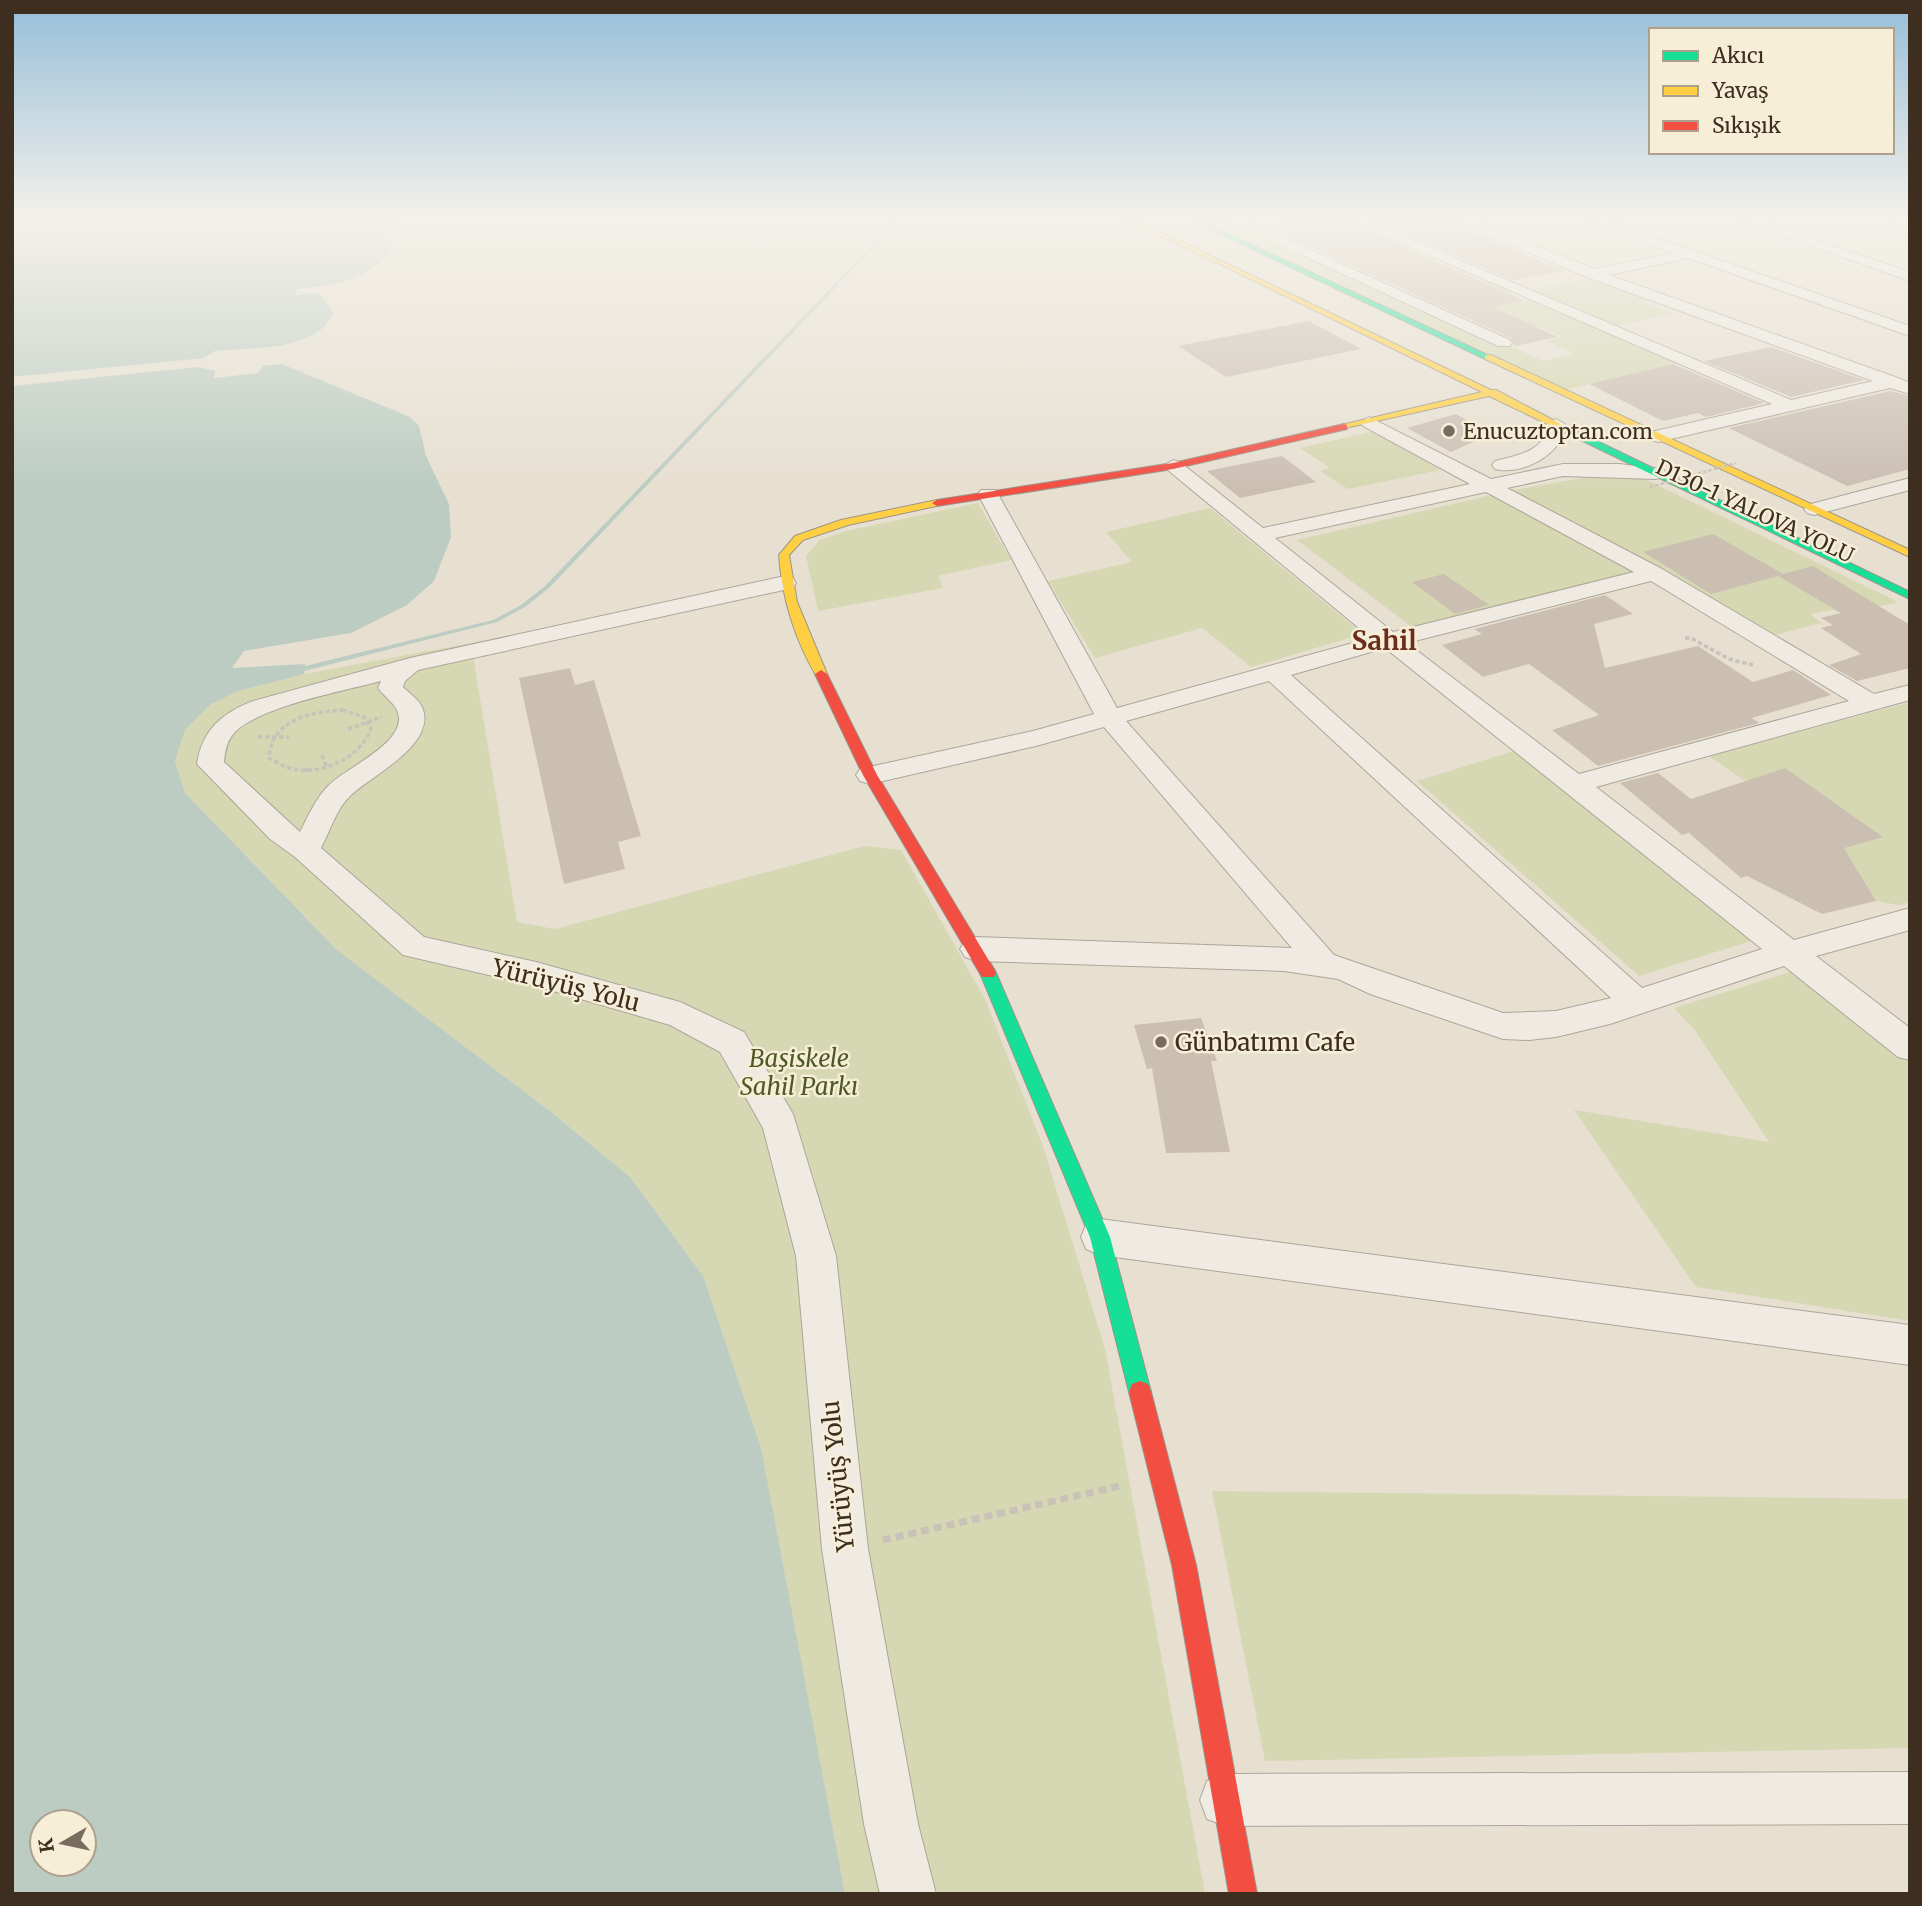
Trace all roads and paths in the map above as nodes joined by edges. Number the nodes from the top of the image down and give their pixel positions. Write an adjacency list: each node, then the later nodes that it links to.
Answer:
1 (1321, 310): 13 (main road)
2 (1332, 310): 28 (main road, D130-1 YALOVA YOLU)
3 (1366, 310): 30 (main road)
4 (1388, 310): 17 (main road)
5 (1431, 310): 10 (street)
6 (1566, 310): 14 (street)
7 (1698, 310): 11 (street)
8 (1850, 310): 9 (street)
9 (1910, 331)
10 (1504, 343)
11 (1901, 380): 12 (street); 14 (street)
12 (1910, 389): 18 (street)
13 (1493, 392): 15 (main road); 16 (main road)
14 (1788, 405): 17 (street)
15 (1368, 422): 20 (main road); 21 (street)
16 (1556, 424): 21 (street); 22 (main road)
17 (1658, 436): 18 (main road)
18 (1682, 447): 26 (main road)
19 (1736, 463): 22 (path, bridge)
20 (1173, 466): 25 (main road); 27 (street)
21 (1464, 473): 24 (street); 27 (street)
22 (1653, 480): 24 (street); 34 (main road)
23 (1910, 484): 26 (street)
24 (1488, 486): 27 (street); 31 (street)
25 (988, 494): 32 (main road); 40 (street)
26 (1814, 509): 29 (main road)
27 (1250, 528): 35 (street)
28 (1804, 535): 33 (main road, D130-1 YALOVA YOLU); 34 (main road)
29 (1910, 554)
30 (1910, 566)
31 (1654, 575): 35 (street); 39 (street)
32 (785, 583): 36 (street, Yürüyüş Yolu); 42 (main road)
33 (1910, 584)
34 (1910, 593)
35 (1389, 640): 37 (street); 43 (street)
36 (410, 665): 44 (street); 44 (street, Yürüyüş Yolu)
37 (1273, 672): 40 (street); 49 (street)
38 (1910, 692): 39 (street)
39 (1871, 703): 43 (street)
40 (1108, 718): 42 (street); 48 (street)
41 (324, 768): 41 (path)
42 (870, 775): 46 (main road)
43 (1575, 785): 47 (street)
44 (305, 850): 54 (street, Yürüyüş Yolu)
45 (1910, 919): 47 (street)
46 (976, 949): 48 (street); 51 (main road)
47 (1790, 951): 49 (street); 50 (street)
48 (1323, 964): 49 (street)
49 (1636, 1000)
50 (1910, 1047)
51 (1100, 1237): 52 (street); 53 (main road)
52 (1910, 1345)
53 (1161, 1477): 54 (path); 56 (main road)
54 (845, 1549): 57 (street, Yürüyüş Yolu)
55 (1910, 1798): 56 (street)
56 (1226, 1800): 58 (main road)
57 (908, 1894)
58 (1243, 1894)

